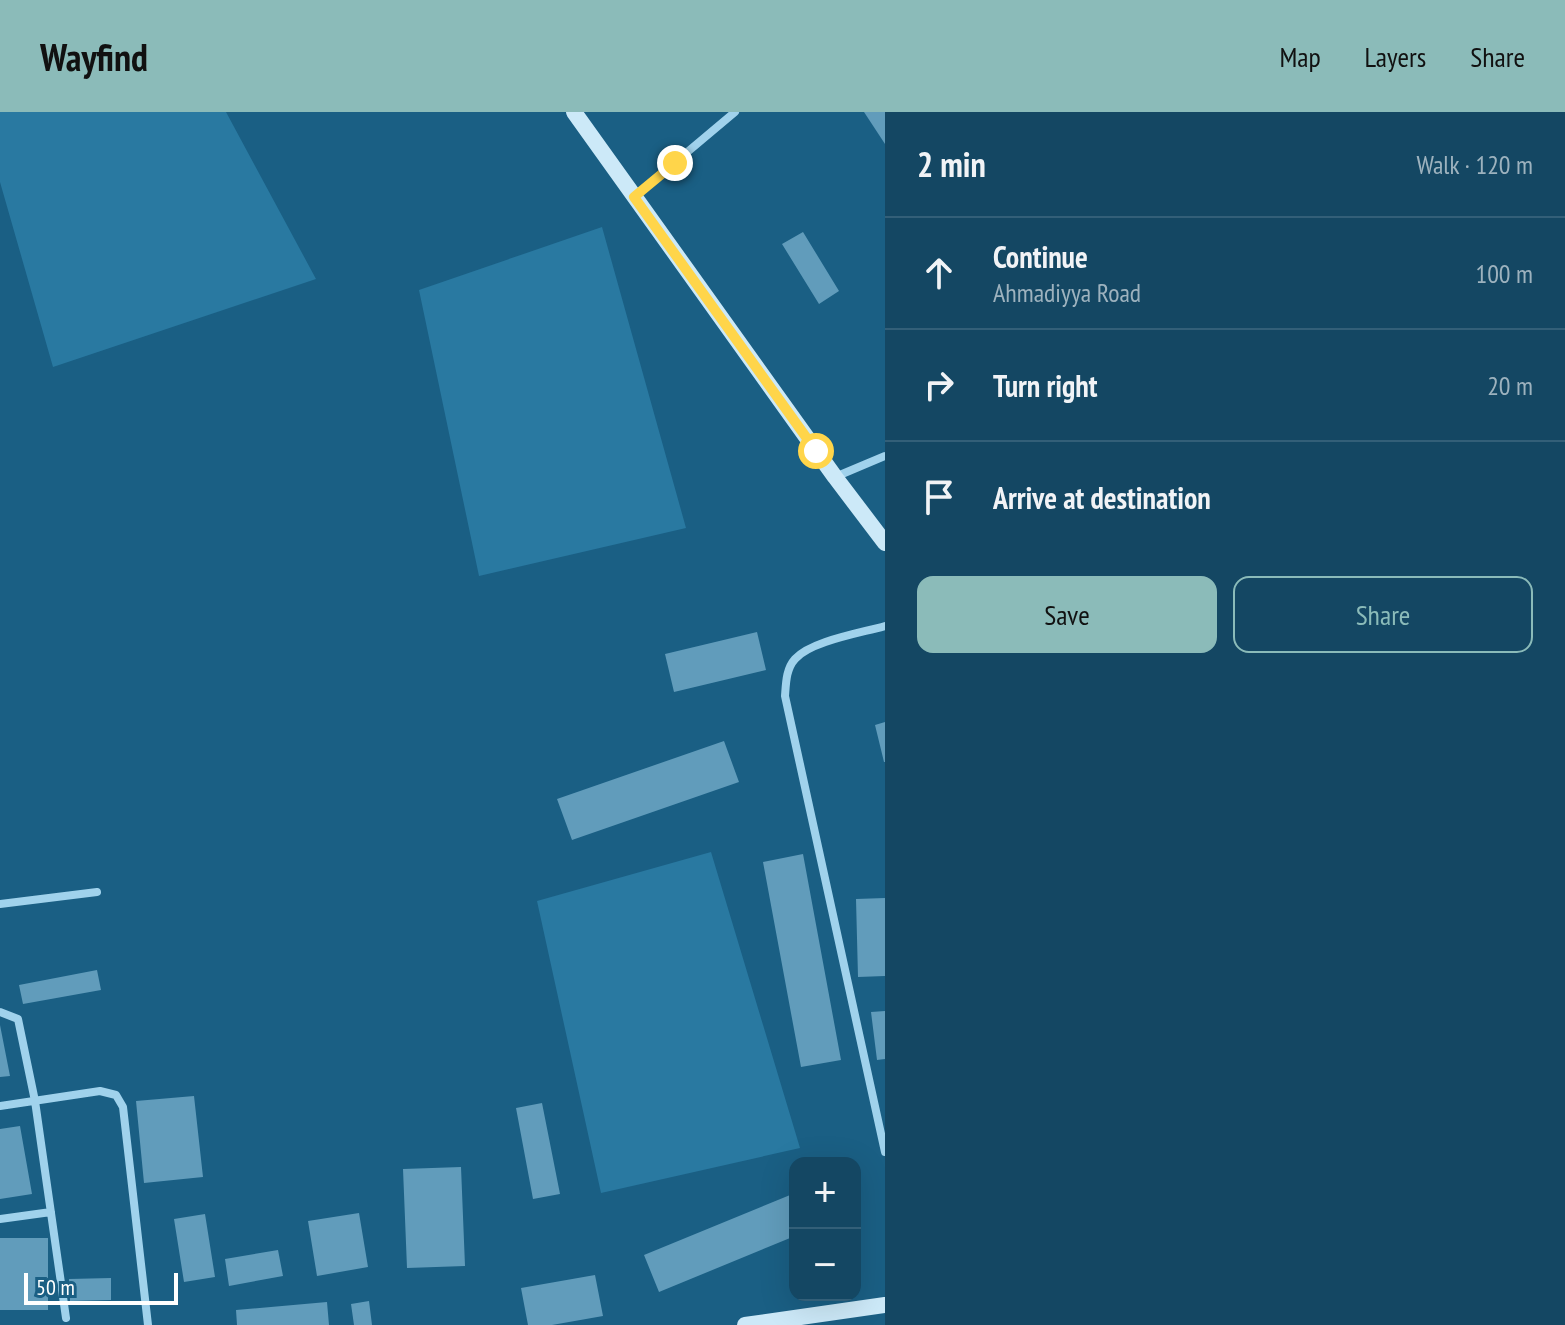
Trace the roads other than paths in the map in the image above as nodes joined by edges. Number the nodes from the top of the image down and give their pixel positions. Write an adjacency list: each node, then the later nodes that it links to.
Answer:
1 (574, 112): 3 (street)
2 (735, 112): 3 (street)
3 (634, 197): 5 (street)
4 (885, 456): 5 (street)
5 (835, 477): 6 (street)
6 (885, 543)
7 (885, 626): 13 (street)
8 (97, 892): 9 (street)
9 (0, 904)
10 (0, 1012): 11 (street)
11 (35, 1101): 12 (street); 14 (street); 18 (street)
12 (0, 1106)
13 (885, 1152)
14 (51, 1212): 15 (street); 17 (street)
15 (0, 1219)
16 (885, 1305): 19 (street)
17 (66, 1318)
18 (148, 1325)
19 (745, 1325)

